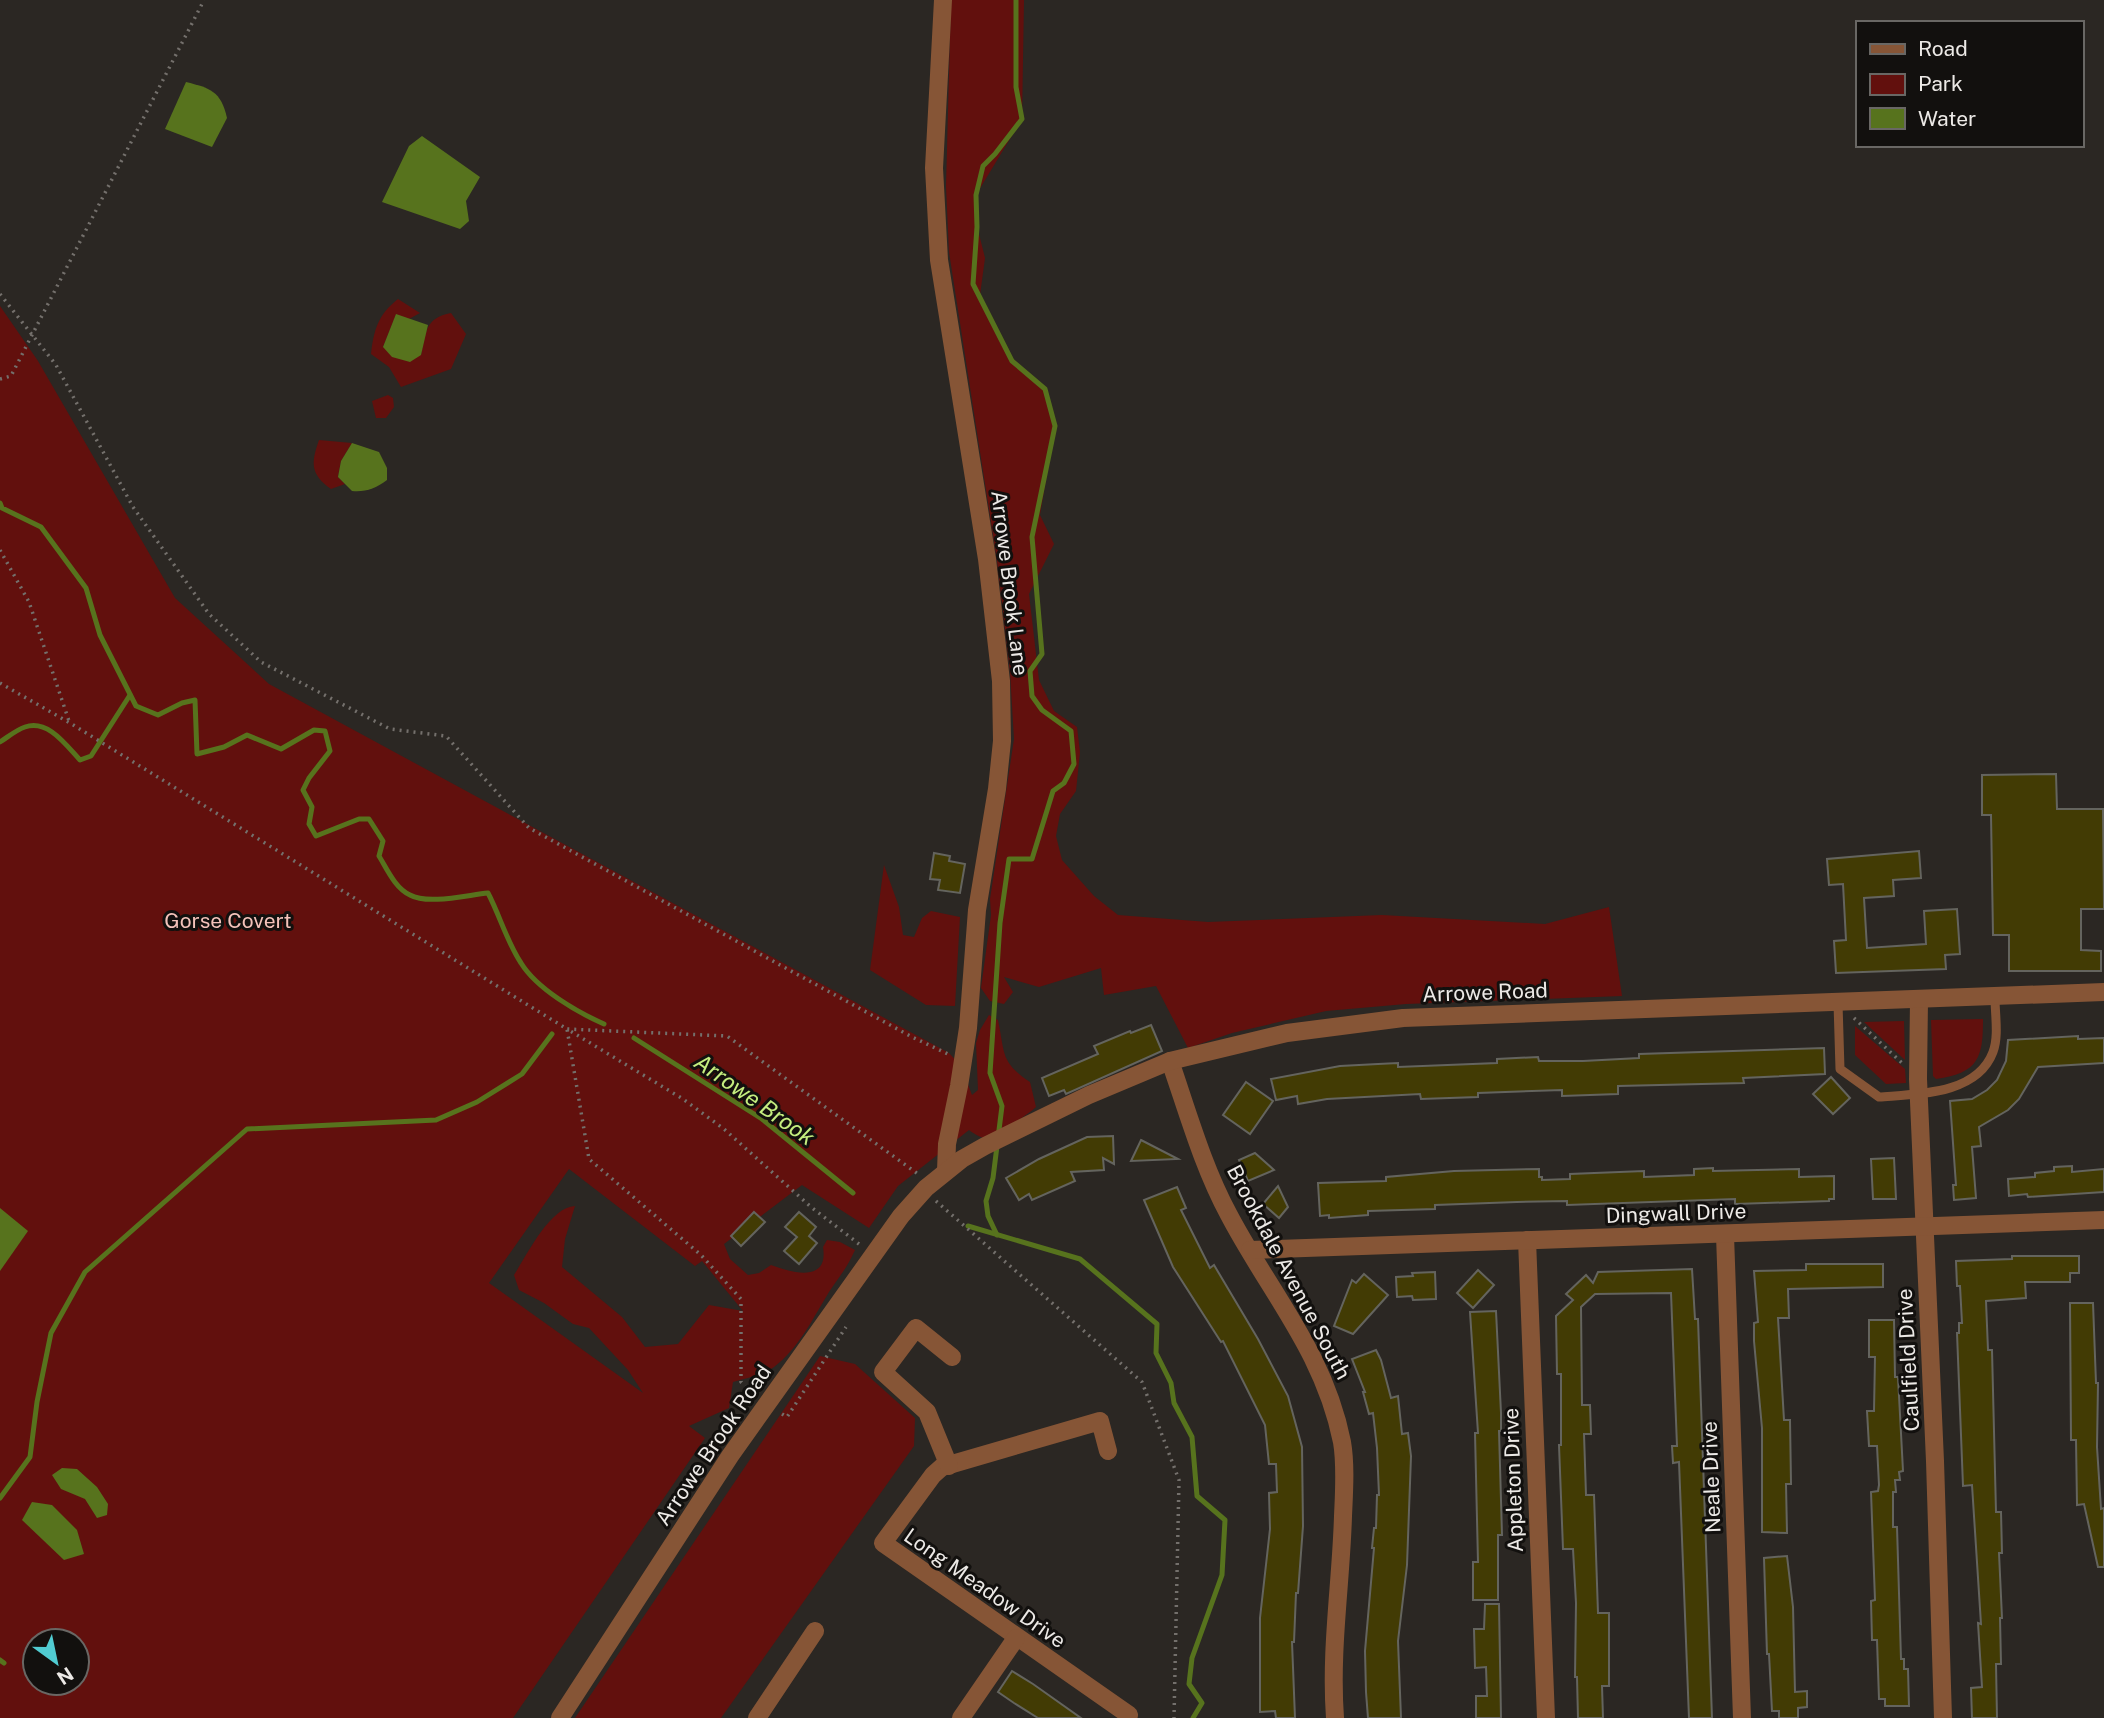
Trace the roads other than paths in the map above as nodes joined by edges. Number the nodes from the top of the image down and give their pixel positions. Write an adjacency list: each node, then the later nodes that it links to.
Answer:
1 (943, 0): 8 (street, Arrowe Brook Lane)
2 (2104, 992): 3 (street, Arrowe Road)
3 (1994, 998): 4 (street, Arrowe Road); 7 (lane)
4 (1919, 1000): 5 (street, Arrowe Road); 7 (street, Caulfield Drive)
5 (1838, 1003): 6 (street, Arrowe Road); 7 (lane)
6 (1170, 1061): 8 (street, Arrowe Road); 14 (street, Brookdale Avenue South)
7 (1919, 1086): 11 (street, Caulfield Drive)
8 (946, 1171): 9 (street, Arrowe Road)
9 (911, 1204): 21 (street, Arrowe Brook Road)
10 (2104, 1220): 11 (street, Dingwall Drive)
11 (1924, 1226): 12 (street, Dingwall Drive); 27 (street, Caulfield Drive)
12 (1725, 1235): 13 (street, Dingwall Drive); 26 (street, Neale Drive)
13 (1527, 1240): 14 (street, Dingwall Drive); 25 (street, Appleton Drive)
14 (1250, 1250): 24 (street, Brookdale Avenue South)
15 (952, 1357): 17 (street)
16 (1108, 1451): 17 (street, Long Meadow Drive)
17 (948, 1466): 19 (street, Long Meadow Drive)
18 (816, 1631): 22 (street)
19 (1016, 1638): 20 (street, Long Meadow Drive); 23 (street)
20 (1129, 1715)
21 (560, 1718)
22 (757, 1718)
23 (961, 1718)
24 (1335, 1718)
25 (1546, 1718)
26 (1742, 1718)
27 (1943, 1718)

